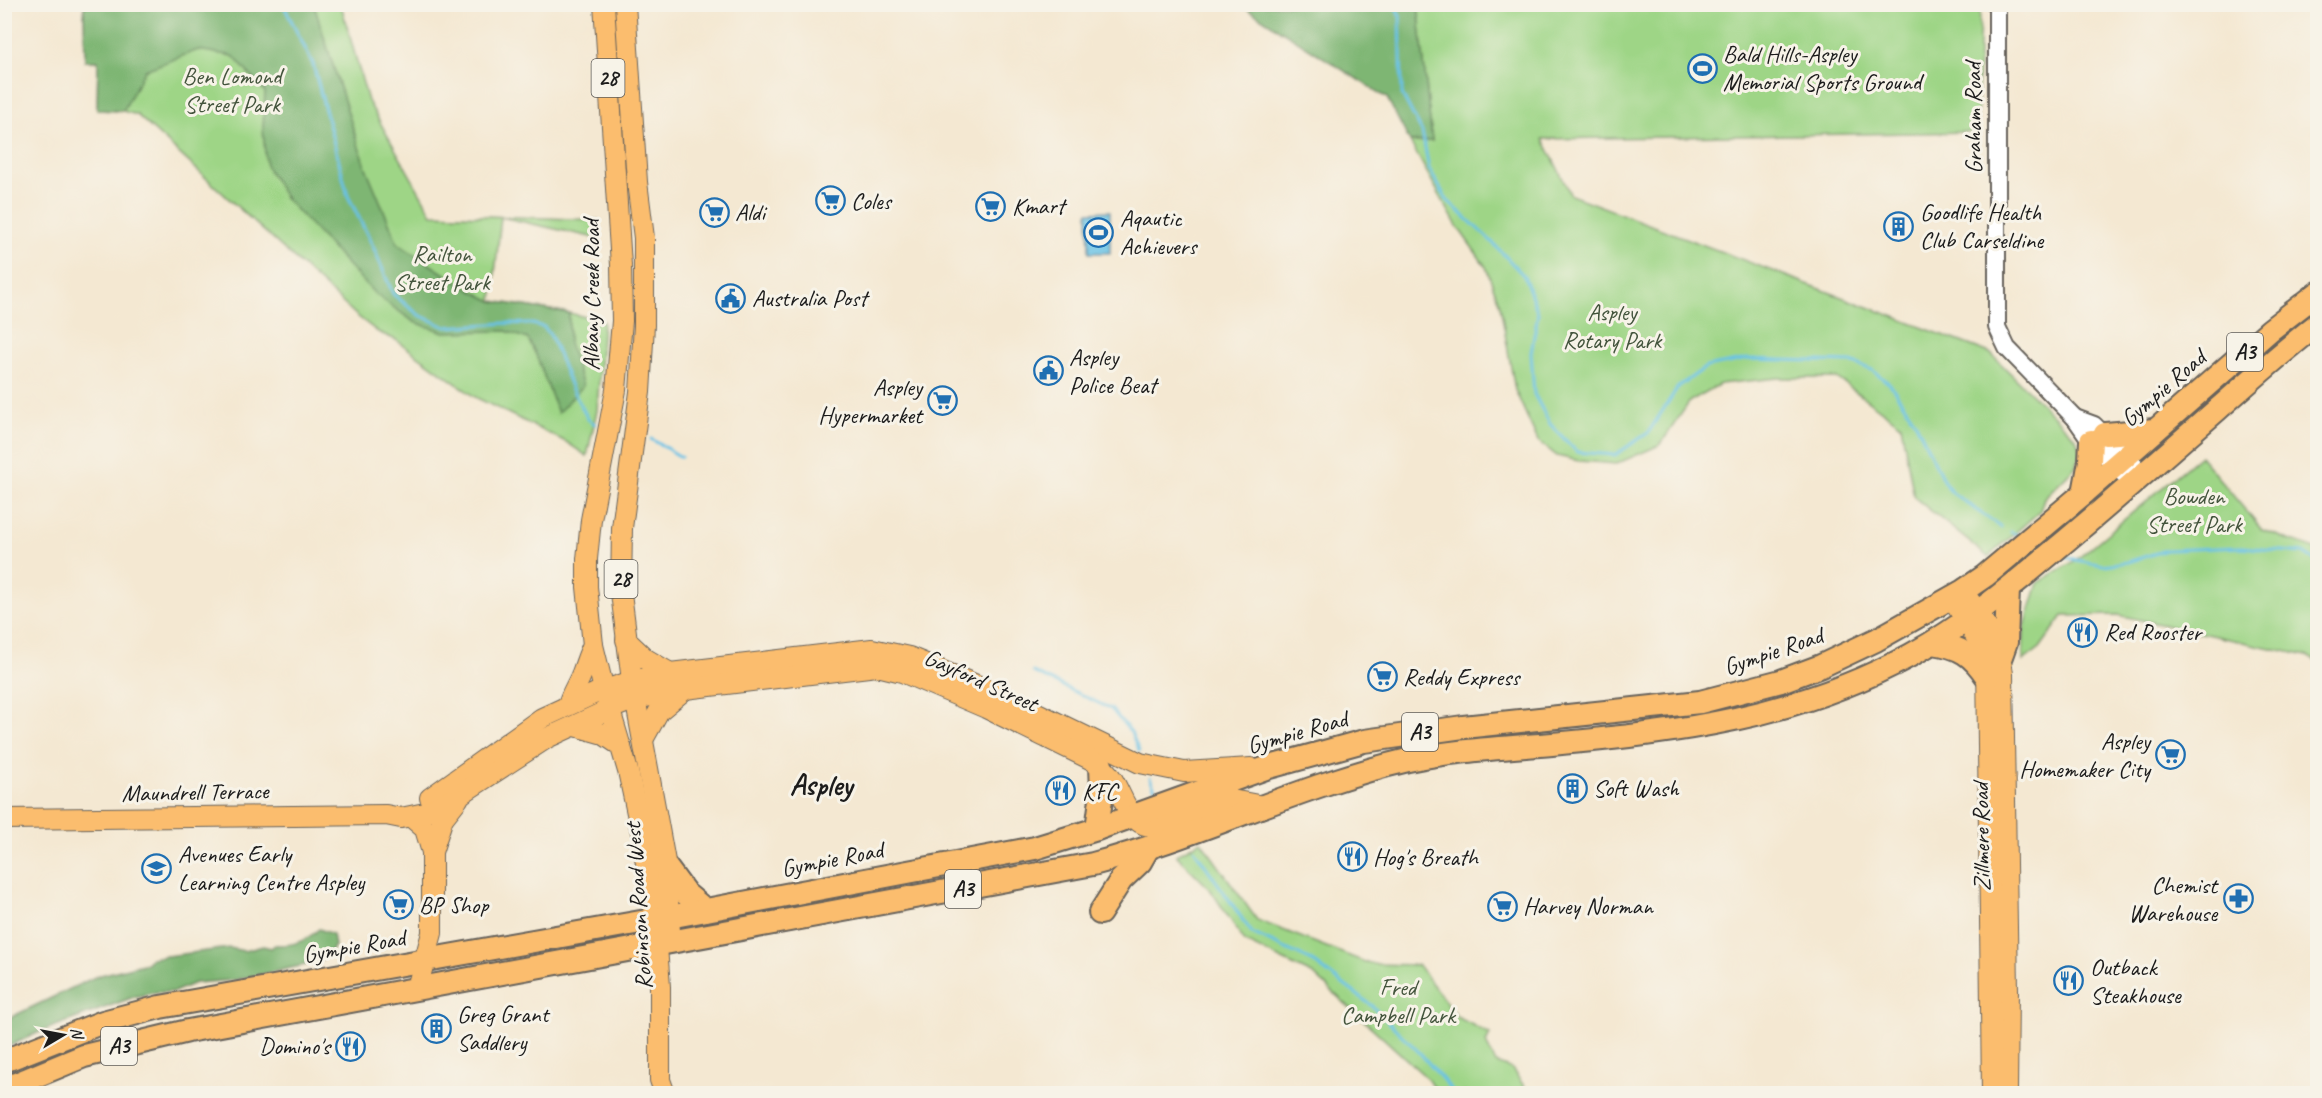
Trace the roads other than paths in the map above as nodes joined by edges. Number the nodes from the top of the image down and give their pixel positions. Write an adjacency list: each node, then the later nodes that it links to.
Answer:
1 (604, 4): 16 (main road, Albany Creek Road / 28)
2 (625, 4): 14 (main road, Albany Creek Road / 28)
3 (1997, 4): 7 (street, Graham Road)
4 (2318, 293): 6 (highway, Gympie Road / A3)
5 (2318, 324): 9 (highway, A3)
6 (2156, 430): 7 (highway); 8 (highway, Gympie Road / A3)
7 (2098, 438): 8 (street, Graham Road); 10 (highway)
8 (2120, 461): 9 (street, Graham Road); 10 (highway, Gympie Road / A3)
9 (2137, 478): 11 (highway, A3)
10 (2084, 493): 12 (highway, Gympie Road / A3)
11 (2016, 582): 13 (highway, A3); 17 (highway)
12 (1957, 594): 13 (main road, Zillmere Road); 28 (highway, Gympie Road / A3)
13 (1972, 618): 15 (highway, A3); 17 (main road, Zillmere Road); 19 (main road, Zillmere Road)
14 (626, 640): 18 (main road); 21 (main road, Albany Creek Road / 28)
15 (1933, 643): 19 (highway); 30 (highway, A3)
16 (593, 645): 22 (main road, Albany Creek Road / 28); 23 (main road)
17 (2001, 656): 51 (main road, Zillmere Road)
18 (670, 673): 21 (main road, Gayford Street); 28 (main road, Gayford Street)
19 (1987, 677): 50 (main road, Zillmere Road)
20 (685, 689): 21 (main road, Gayford Street); 25 (main road); 27 (main road, Gayford Street)
21 (634, 690): 22 (main road, Maundrell Terrace); 25 (main road, Robinson Road West / 28)
22 (607, 699): 23 (main road, Maundrell Terrace); 24 (main road, Maundrell Terrace); 26 (main road, Robinson Road West / 28)
23 (567, 705): 31 (main road, Maundrell Terrace)
24 (575, 726): 26 (main road); 29 (main road, Maundrell Terrace)
25 (644, 738): 38 (main road, Robinson Road West / 28)
26 (621, 746): 41 (main road, Robinson Road West / 28)
27 (1101, 765): 32 (main road, Gayford Street); 35 (highway)
28 (1266, 768): 32 (highway, Gympie Road / A3)
29 (461, 794): 33 (main road, Maundrell Terrace); 37 (main road)
30 (1263, 806): 32 (main road); 36 (highway, A3)
31 (386, 815): 33 (main road, Maundrell Terrace); 34 (main road, Maundrell Terrace)
32 (1132, 816): 35 (highway, Gympie Road / A3)
33 (411, 817): 37 (main road)
34 (4, 819)
35 (1097, 829): 39 (highway, Gympie Road / A3)
36 (1148, 848): 40 (highway); 42 (highway, A3)
37 (432, 852): 43 (main road)
38 (666, 867): 39 (highway); 41 (main road, Robinson Road West / 28)
39 (705, 910): 41 (highway, Gympie Road / A3)
40 (1101, 913)
41 (662, 918): 42 (main road, Robinson Road West / 28); 43 (highway, Gympie Road / A3)
42 (664, 943): 44 (highway, A3); 49 (main road, Robinson Road West / 28)
43 (426, 960): 44 (main road); 45 (highway, Gympie Road / A3)
44 (417, 988): 46 (highway, A3)
45 (183, 1003): 46 (highway); 47 (highway, Gympie Road / A3)
46 (188, 1031): 48 (highway, A3)
47 (4, 1060)
48 (4, 1089)
49 (665, 1094)
50 (1992, 1094)
51 (2007, 1094)

